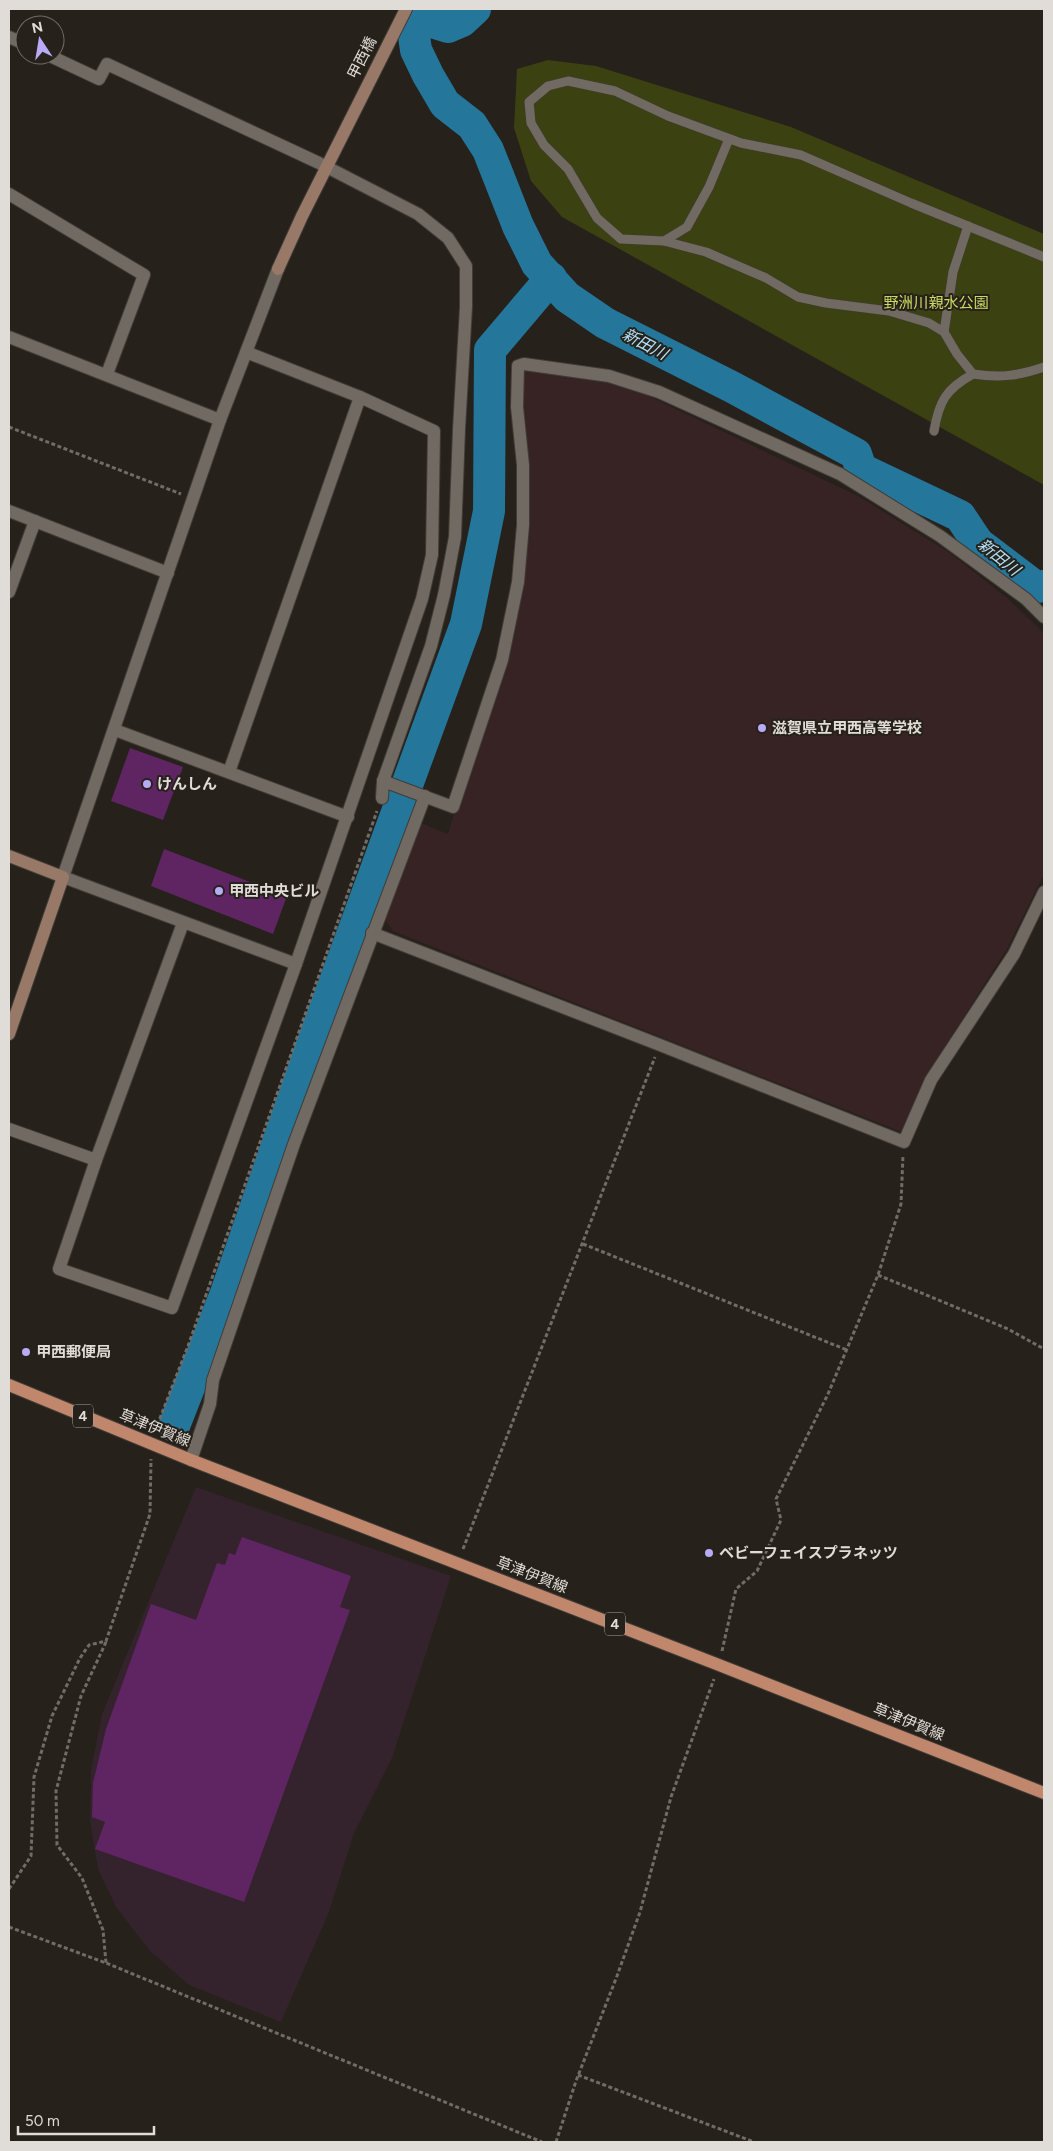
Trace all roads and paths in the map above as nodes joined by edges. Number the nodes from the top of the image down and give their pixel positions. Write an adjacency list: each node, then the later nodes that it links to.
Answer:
1 (406, 9): 4 (street, 甲西橋)
2 (65, 63): 4 (street)
3 (729, 139): 6 (lane); 7 (lane); 7 (lane)
4 (326, 167): 11 (street, 甲西橋); 27 (street)
5 (9, 194): 13 (street)
6 (968, 226): 8 (lane); 9 (lane)
7 (664, 241): 9 (lane)
8 (1044, 257)
9 (944, 332): 14 (lane)
10 (9, 337): 13 (street)
11 (246, 352): 15 (street); 16 (street)
12 (1044, 367): 14 (lane)
13 (107, 374): 16 (street)
14 (973, 374): 18 (lane)
15 (360, 397): 26 (street); 30 (street)
16 (220, 420): 19 (street)
17 (9, 428): 19 (path)
18 (934, 431)
19 (193, 499): 22 (street)
20 (9, 511): 21 (street)
21 (35, 521): 22 (street); 23 (street)
22 (168, 573): 25 (street)
23 (9, 592)
24 (1044, 617): 28 (street)
25 (115, 730): 26 (street); 32 (street)
26 (229, 772): 30 (street)
27 (387, 782): 28 (street); 29 (street)
28 (422, 795): 35 (street)
29 (382, 798): 47 (path)
30 (348, 817): 36 (street)
31 (9, 856): 32 (street)
32 (63, 877): 34 (street); 37 (street)
33 (1044, 892): 40 (street)
34 (183, 923): 36 (street); 41 (street)
35 (372, 933): 38 (street); 48 (street)
36 (296, 964): 41 (street)
37 (9, 1034)
38 (660, 1045): 40 (street); 42 (path)
39 (9, 1129): 41 (street)
40 (904, 1142): 43 (path)
41 (96, 1160)
42 (583, 1244): 45 (path); 49 (path)
43 (878, 1275): 44 (path); 45 (path)
44 (1044, 1349)
45 (847, 1350): 51 (path)
46 (9, 1385): 47 (main road, 草津伊賀線 / 4)
47 (154, 1446): 48 (main road, 草津伊賀線 / 4); 50 (path)
48 (188, 1459): 49 (main road, 草津伊賀線 / 4)
49 (458, 1563): 51 (main road, 草津伊賀線 / 4)
50 (106, 1641): 53 (path); 55 (path)
51 (719, 1665): 52 (main road, 草津伊賀線 / 4); 56 (path)
52 (1044, 1793)
53 (9, 1889)
54 (9, 1927): 55 (path)
55 (106, 1963): 57 (path)
56 (578, 2075): 58 (path); 59 (path)
57 (542, 2142)
58 (556, 2142)
59 (754, 2142)

